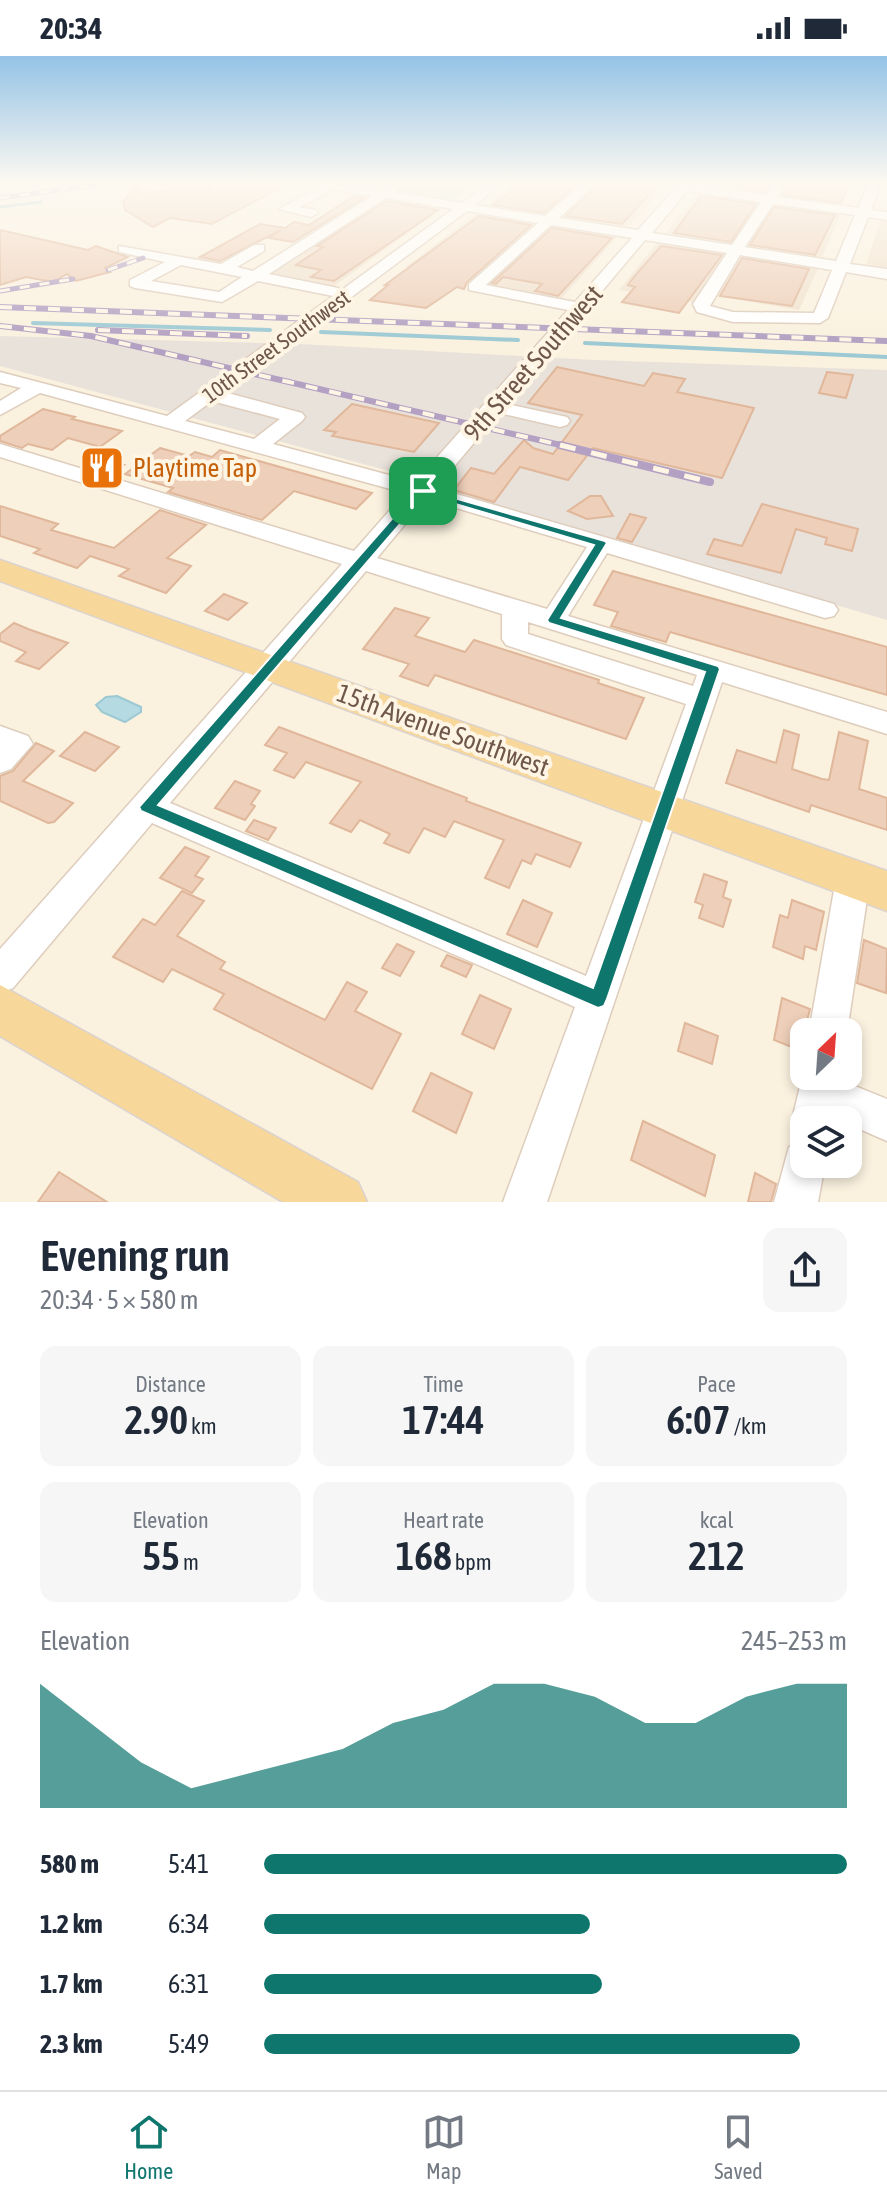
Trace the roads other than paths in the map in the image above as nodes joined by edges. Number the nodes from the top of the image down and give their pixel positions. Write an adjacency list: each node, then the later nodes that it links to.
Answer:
1 (319, 236): 15 (street)
2 (425, 236): 16 (street, 10th Street Southwest)
3 (531, 236): 17 (street)
4 (642, 236): 17 (street, 9th Street Southwest)
5 (652, 236): 10 (street)
6 (746, 236): 10 (street)
7 (853, 236): 12 (street)
8 (259, 248): 13 (street)
9 (124, 249): 11 (street)
10 (738, 250): 12 (street); 12 (street)
11 (179, 260): 13 (street); 15 (street)
12 (841, 266): 14 (street)
13 (224, 269): 15 (street)
14 (887, 274)
15 (258, 276): 16 (street)
16 (346, 294): 20 (street, 10th Street Southwest)
17 (582, 308): 21 (street, 9th Street Southwest)
18 (0, 377): 19 (street)
19 (37, 387): 22 (street); 24 (street)
20 (209, 394): 24 (street, 10th Street Southwest); 25 (street)
21 (496, 407): 23 (street); 27 (street, 9th Street Southwest)
22 (0, 409)
23 (560, 421)
24 (171, 422): 25 (street)
25 (258, 446): 27 (street)
26 (0, 450): 29 (street)
27 (423, 491): 28 (street); 29 (street, 9th Street Southwest)
28 (601, 543): 32 (street); 33 (street)
29 (361, 561): 31 (street); 35 (street, 9th Street Southwest)
30 (0, 570): 35 (main road, 15th Avenue Southwest)
31 (515, 608): 33 (street); 37 (street)
32 (825, 610)
33 (553, 620): 34 (street)
34 (664, 654): 36 (street); 37 (street)
35 (269, 667): 42 (street, 9th Street Southwest); 43 (main road, 15th Avenue Southwest)
36 (713, 669): 38 (street); 39 (street)
37 (638, 678): 38 (street)
38 (703, 699): 43 (street)
39 (887, 723)
40 (0, 737): 41 (street)
41 (0, 761)
42 (147, 807): 45 (street, 9th Street Southwest); 46 (street)
43 (665, 811): 44 (main road, 15th Avenue Southwest); 46 (street)
44 (870, 885): 48 (street)
45 (0, 976)
46 (598, 999): 53 (street)
47 (0, 1009): 52 (main road)
48 (832, 1018)
49 (817, 1096): 50 (street)
50 (887, 1120)
51 (801, 1178): 54 (street)
52 (338, 1202)
53 (525, 1202)
54 (796, 1202)

